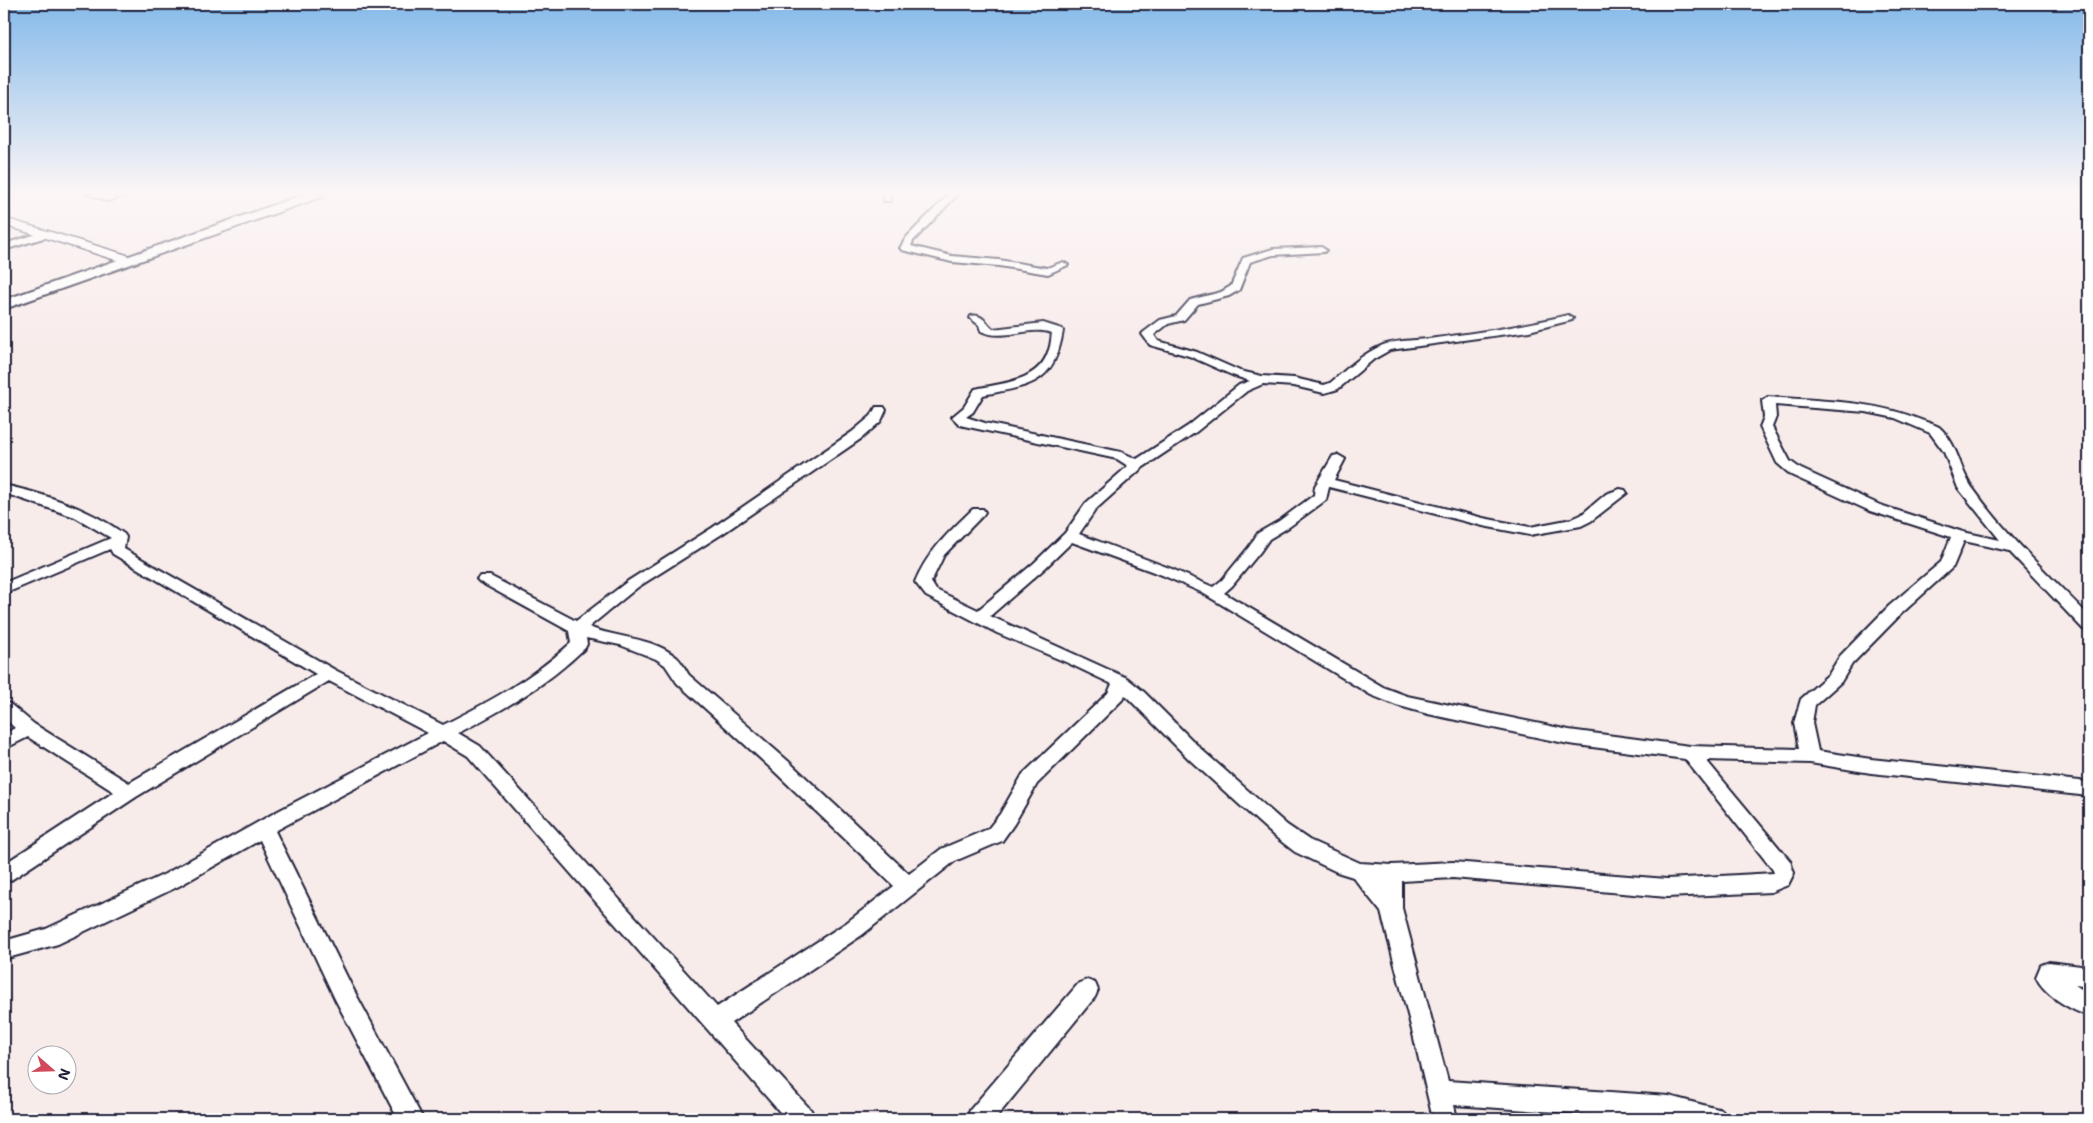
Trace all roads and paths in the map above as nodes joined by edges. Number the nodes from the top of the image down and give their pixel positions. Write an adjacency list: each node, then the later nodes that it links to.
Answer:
1 (83, 245): 6 (street)
2 (159, 245): 6 (main road)
3 (172, 245): 9 (main road)
4 (906, 245): 7 (street)
5 (1321, 250): 12 (street)
6 (123, 258): 8 (main road)
7 (1063, 265)
8 (4, 300)
9 (4, 306)
10 (975, 318): 15 (street)
11 (1568, 318): 12 (street)
12 (1261, 380): 15 (street)
13 (880, 410): 31 (street)
14 (1338, 459): 16 (street)
15 (1137, 465): 23 (street)
16 (1326, 482): 18 (street); 27 (street)
17 (4, 489): 19 (street)
18 (1620, 492)
19 (19, 494): 20 (street); 24 (street)
20 (4, 501)
21 (978, 512): 29 (street)
22 (1959, 535): 25 (street); 25 (street); 39 (street)
23 (1070, 536): 27 (street); 29 (street)
24 (119, 540): 28 (street); 32 (street)
25 (2014, 548): 30 (street)
26 (485, 579): 31 (street)
27 (1220, 589): 38 (street)
28 (4, 590)
29 (979, 618): 33 (street)
30 (2089, 626)
31 (577, 628): 36 (street); 46 (street)
32 (329, 674): 36 (street); 41 (street)
33 (1119, 689): 43 (street); 46 (street)
34 (4, 708): 35 (street)
35 (28, 728): 37 (street); 41 (street)
36 (445, 734): 42 (street); 52 (street)
37 (4, 742)
38 (1690, 753): 39 (street); 44 (street)
39 (1810, 756): 40 (street)
40 (2089, 789)
41 (129, 792): 45 (street)
42 (264, 828): 48 (street); 54 (street)
43 (1360, 871): 44 (street); 47 (street)
44 (1392, 873): 47 (street)
45 (4, 874)
46 (908, 887): 52 (street)
47 (1391, 908): 53 (street)
48 (4, 950)
49 (2089, 977): 51 (street)
50 (1087, 990): 56 (street)
51 (2089, 1006)
52 (715, 1021): 55 (street)
53 (1438, 1092): 57 (street); 58 (street)
54 (411, 1119)
55 (802, 1119)
56 (978, 1119)
57 (1444, 1119)
58 (1713, 1119)

